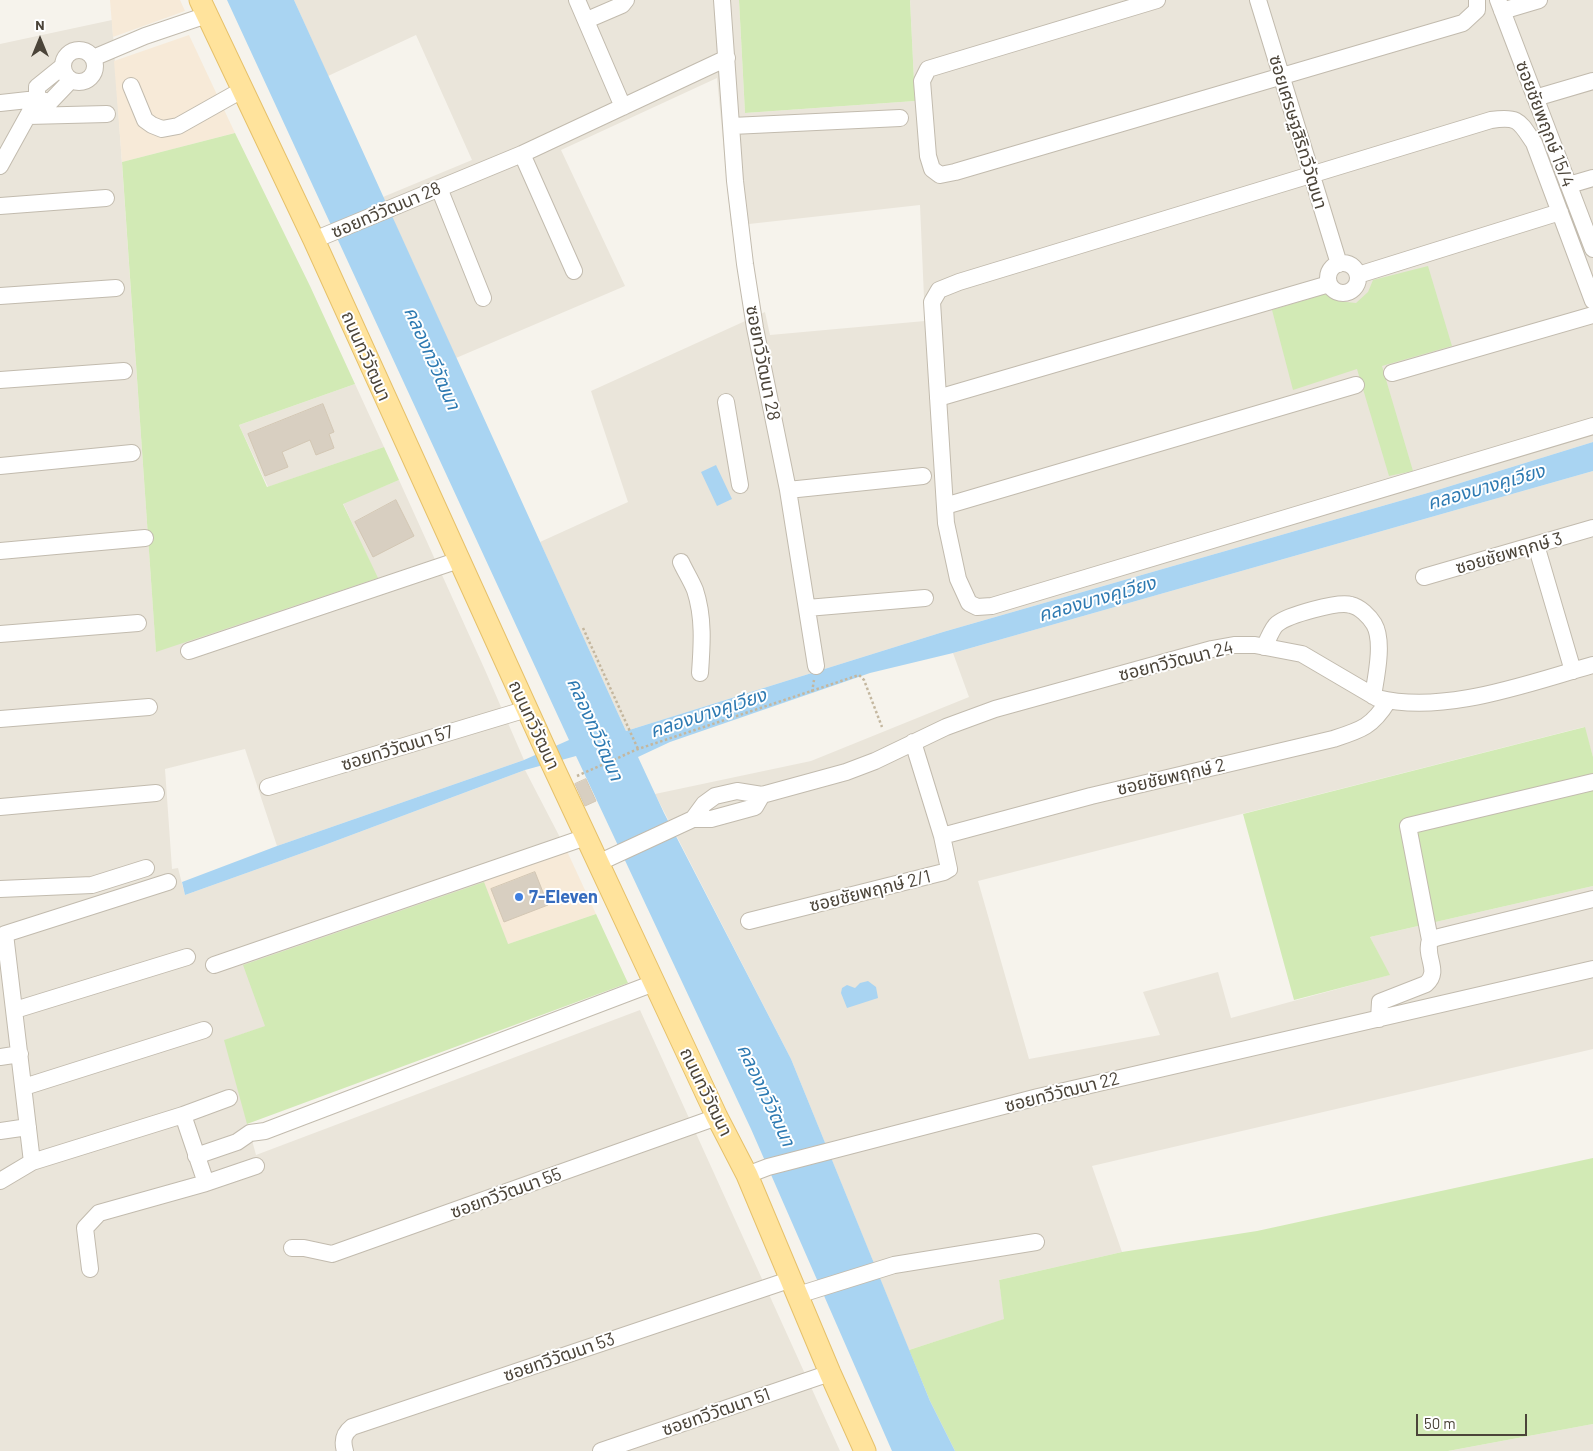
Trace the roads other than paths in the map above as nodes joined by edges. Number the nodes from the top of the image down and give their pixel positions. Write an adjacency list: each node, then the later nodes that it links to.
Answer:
1 (577, 0): 10 (street)
2 (626, 0): 10 (street)
3 (722, 0): 12 (street, ซอยทวีวัฒนา 28)
4 (1157, 0): 14 (street)
5 (1258, 0): 14 (street, ซอยเศรษฐสิริทวีวัฒนา)
6 (1477, 0): 14 (street)
7 (1539, 0): 8 (street)
8 (1500, 6): 18 (street, ซอยชัยพฤกษ์ 15/4)
9 (204, 7): 11 (street); 17 (main road, ถนนทวีวัฒนา)
10 (587, 20): 21 (street)
11 (93, 58): 13 (street); 13 (street)
12 (727, 58): 21 (street, ซอยทวีวัฒนา 28); 25 (street, ซอยทวีวัฒนา 28)
13 (67, 73): 19 (street)
14 (1282, 77): 28 (street, ซอยเศรษฐสิริทวีวัฒนา)
15 (1593, 81): 18 (street)
16 (131, 86): 17 (street)
17 (242, 90): 35 (main road, ถนนทวีวัฒนา)
18 (1536, 98): 30 (street, ซอยชัยพฤกษ์ 15/4)
19 (37, 100): 20 (street); 23 (street)
20 (0, 103)
21 (623, 106): 26 (street, ซอยทวีวัฒนา 28)
22 (106, 114): 23 (street)
23 (28, 116): 27 (street)
24 (900, 118): 25 (street)
25 (732, 126): 57 (street, ซอยทวีวัฒนา 28)
26 (522, 154): 31 (street, ซอยทวีวัฒนา 28); 38 (street)
27 (0, 166)
28 (1311, 174): 34 (street); 37 (street, ซอยเศรษฐสิริทวีวัฒนา); 50 (street)
29 (1593, 178): 30 (street)
30 (1568, 184): 36 (street, ซอยชัยพฤกษ์ 15/4)
31 (439, 188): 35 (street, ซอยทวีวัฒนา 28); 43 (street)
32 (106, 198): 33 (street)
33 (0, 206)
34 (1560, 212): 39 (street); 44 (street)
35 (314, 240): 63 (main road, ถนนทวีวัฒนา)
36 (1593, 249)
37 (1338, 264): 39 (street); 40 (street)
38 (574, 271)
39 (1358, 275): 40 (street)
40 (1329, 284): 50 (street)
41 (116, 288): 42 (street)
42 (0, 296)
43 (483, 298)
44 (1593, 301)
45 (1593, 315): 47 (street)
46 (124, 371): 48 (street)
47 (1392, 373)
48 (0, 380)
49 (1356, 385): 58 (street)
50 (938, 398): 58 (street)
51 (726, 402): 56 (street)
52 (1593, 426): 58 (street)
53 (132, 453): 54 (street)
54 (0, 466)
55 (923, 476): 57 (street)
56 (740, 485)
57 (788, 490): 67 (street, ซอยทวีวัฒนา 28)
58 (945, 506)
59 (1593, 528): 61 (street, ซอยชัยพฤกษ์ 3)
60 (145, 538): 62 (street)
61 (1536, 545): 65 (street, ซอยชัยพฤกษ์ 3); 74 (street)
62 (0, 550)
63 (459, 560): 71 (street); 78 (main road, ถนนทวีวัฒนา)
64 (681, 562): 75 (street)
65 (1424, 578)
66 (925, 598): 67 (street)
67 (807, 608): 73 (street, ซอยทวีวัฒนา 28)
68 (138, 623): 69 (street)
69 (0, 634)
70 (1264, 647): 76 (street, ซอยทวีวัฒนา 24); 76 (street); 80 (street, ซอยทวีวัฒนา 24)
71 (189, 651)
72 (1593, 665): 74 (street, ซอยทวีวัฒนา 24)
73 (816, 666)
74 (1573, 671): 76 (street, ซอยทวีวัฒนา 24)
75 (700, 673)
76 (1381, 698): 85 (street, ซอยชัยพฤกษ์ 2)
77 (149, 707): 79 (street)
78 (527, 709): 82 (street, ซอยทวีวัฒนา 57); 86 (main road, ถนนทวีวัฒนา)
79 (0, 719)
80 (913, 742): 85 (street, ซอยชัยพฤกษ์ 2/1); 87 (street, ซอยทวีวัฒนา 24)
81 (1593, 782): 93 (street)
82 (268, 787)
83 (156, 793): 84 (street)
84 (0, 808)
85 (942, 836): 92 (street, ซอยชัยพฤกษ์ 2/1)
86 (586, 837): 87 (main road, ถนนทวีวัฒนา); 95 (street)
87 (598, 863): 98 (main road, ถนนทวีวัฒนา)
88 (146, 868): 90 (street)
89 (168, 882): 97 (street)
90 (0, 889)
91 (1593, 899): 93 (street)
92 (749, 922)
93 (1430, 940): 100 (street)
94 (187, 958): 99 (street)
95 (214, 965)
96 (1593, 969): 100 (street, ซอยทวีวัฒนา 22)
97 (5, 978): 99 (street)
98 (654, 983): 107 (main road, ถนนทวีวัฒนา); 110 (street)
99 (14, 1010): 102 (street)
100 (1379, 1018): 113 (street, ซอยทวีวัฒนา 22)
101 (204, 1030): 104 (street)
102 (20, 1054): 103 (street); 104 (street)
103 (0, 1057)
104 (24, 1087): 108 (street)
105 (229, 1098): 106 (street)
106 (183, 1115): 110 (street); 111 (street)
107 (717, 1117): 113 (main road, ถนนทวีวัฒนา); 117 (street, ซอยทวีวัฒนา 55)
108 (28, 1127): 109 (street); 111 (street)
109 (0, 1131)
110 (196, 1156): 115 (street)
111 (32, 1162): 114 (street)
112 (256, 1166): 115 (street)
113 (748, 1175): 119 (main road, ถนนทวีวัฒนา)
114 (0, 1181)
115 (206, 1183): 118 (street)
116 (1036, 1242): 119 (street, ซอยทวีวัฒนา 53)
117 (292, 1248)
118 (90, 1269)
119 (795, 1287): 120 (main road, ถนนทวีวัฒนา); 121 (street, ซอยทวีวัฒนา 53)
120 (830, 1372): 122 (street, ซอยทวีวัฒนา 51); 123 (main road, ถนนทวีวัฒนา)
121 (344, 1451)
122 (601, 1451)
123 (865, 1451)

